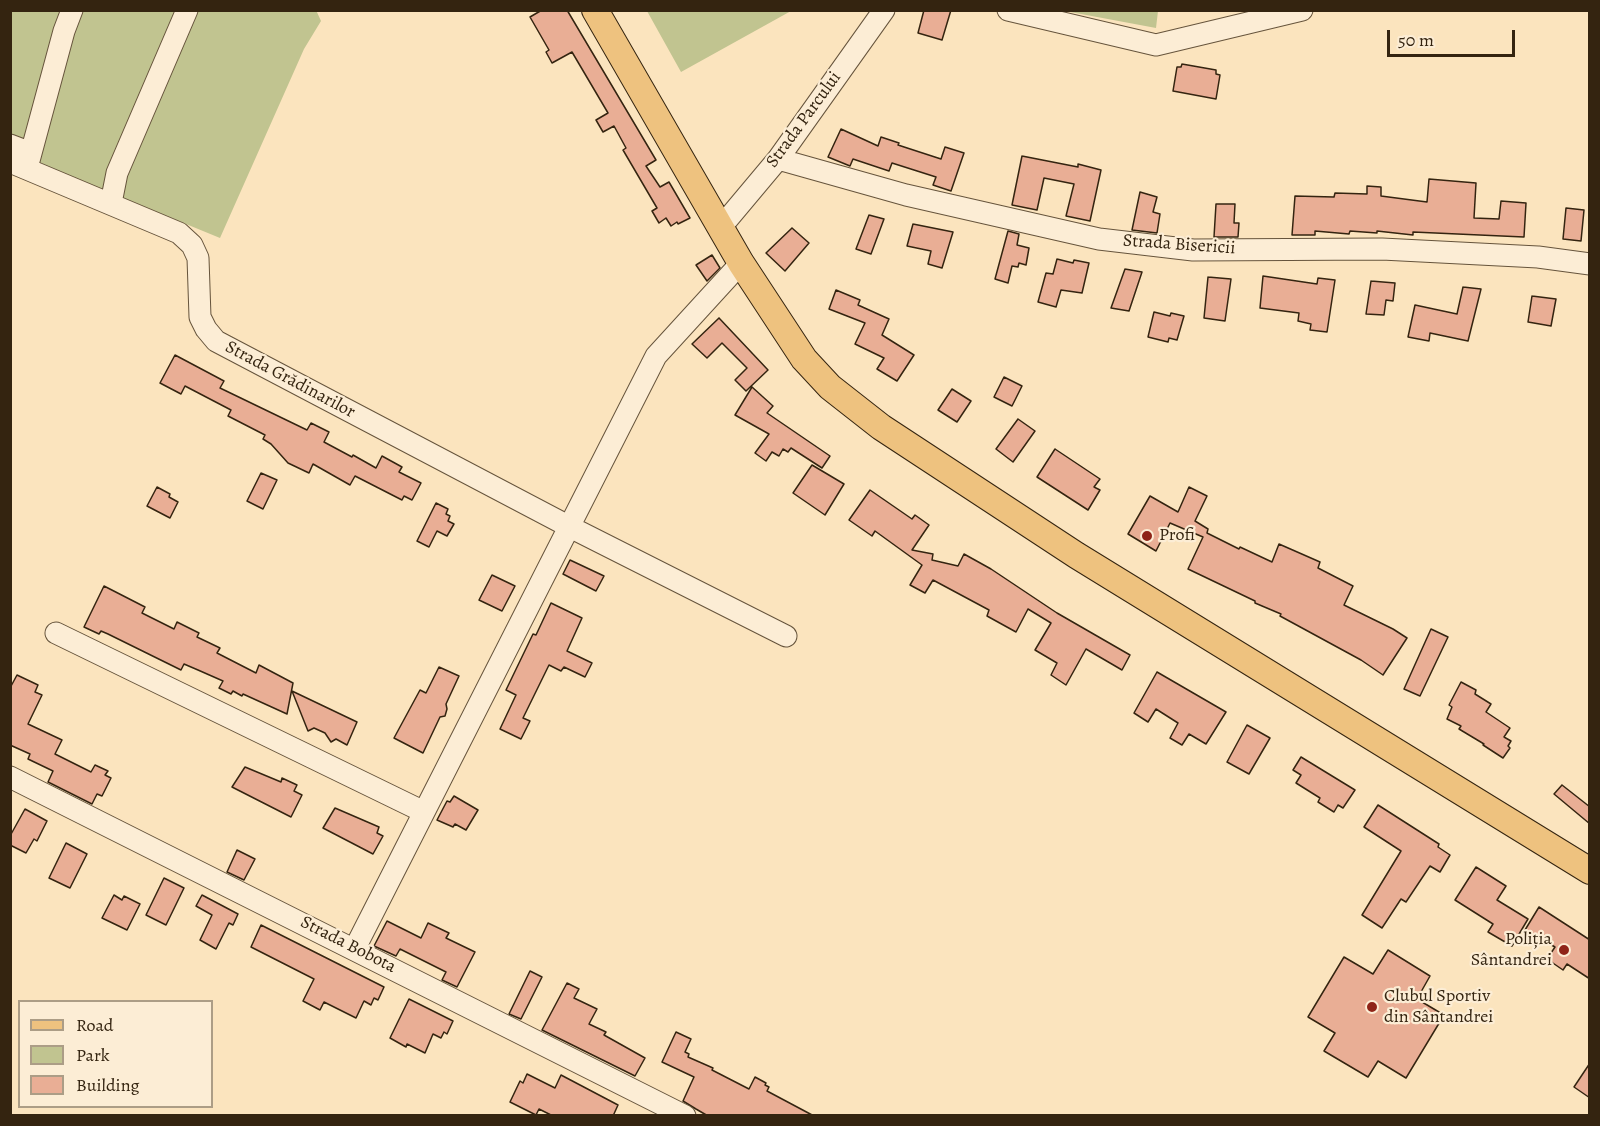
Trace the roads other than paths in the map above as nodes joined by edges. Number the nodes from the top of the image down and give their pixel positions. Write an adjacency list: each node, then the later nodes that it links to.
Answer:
1 (72, 10): 9 (street)
2 (188, 10): 10 (street)
3 (595, 10): 11 (main road)
4 (884, 10): 8 (street, Strada Parcului)
5 (1008, 10): 6 (street)
6 (1302, 10)
7 (10, 145): 9 (street, Strada Grădinarilor)
8 (778, 159): 11 (street, Strada Parcului); 13 (street, Strada Bisericii)
9 (23, 161): 10 (street, Strada Grădinarilor)
10 (111, 203): 14 (street, Strada Grădinarilor)
11 (721, 227): 12 (main road)
12 (741, 263): 14 (street); 19 (main road)
13 (1590, 264)
14 (568, 526): 16 (street, Strada Grădinarilor); 18 (street)
15 (56, 633): 18 (street)
16 (786, 636)
17 (10, 777): 20 (street, Strada Bobota)
18 (424, 812): 20 (street)
19 (1589, 870)
20 (355, 948): 21 (street, Strada Bobota)
21 (685, 1116)

